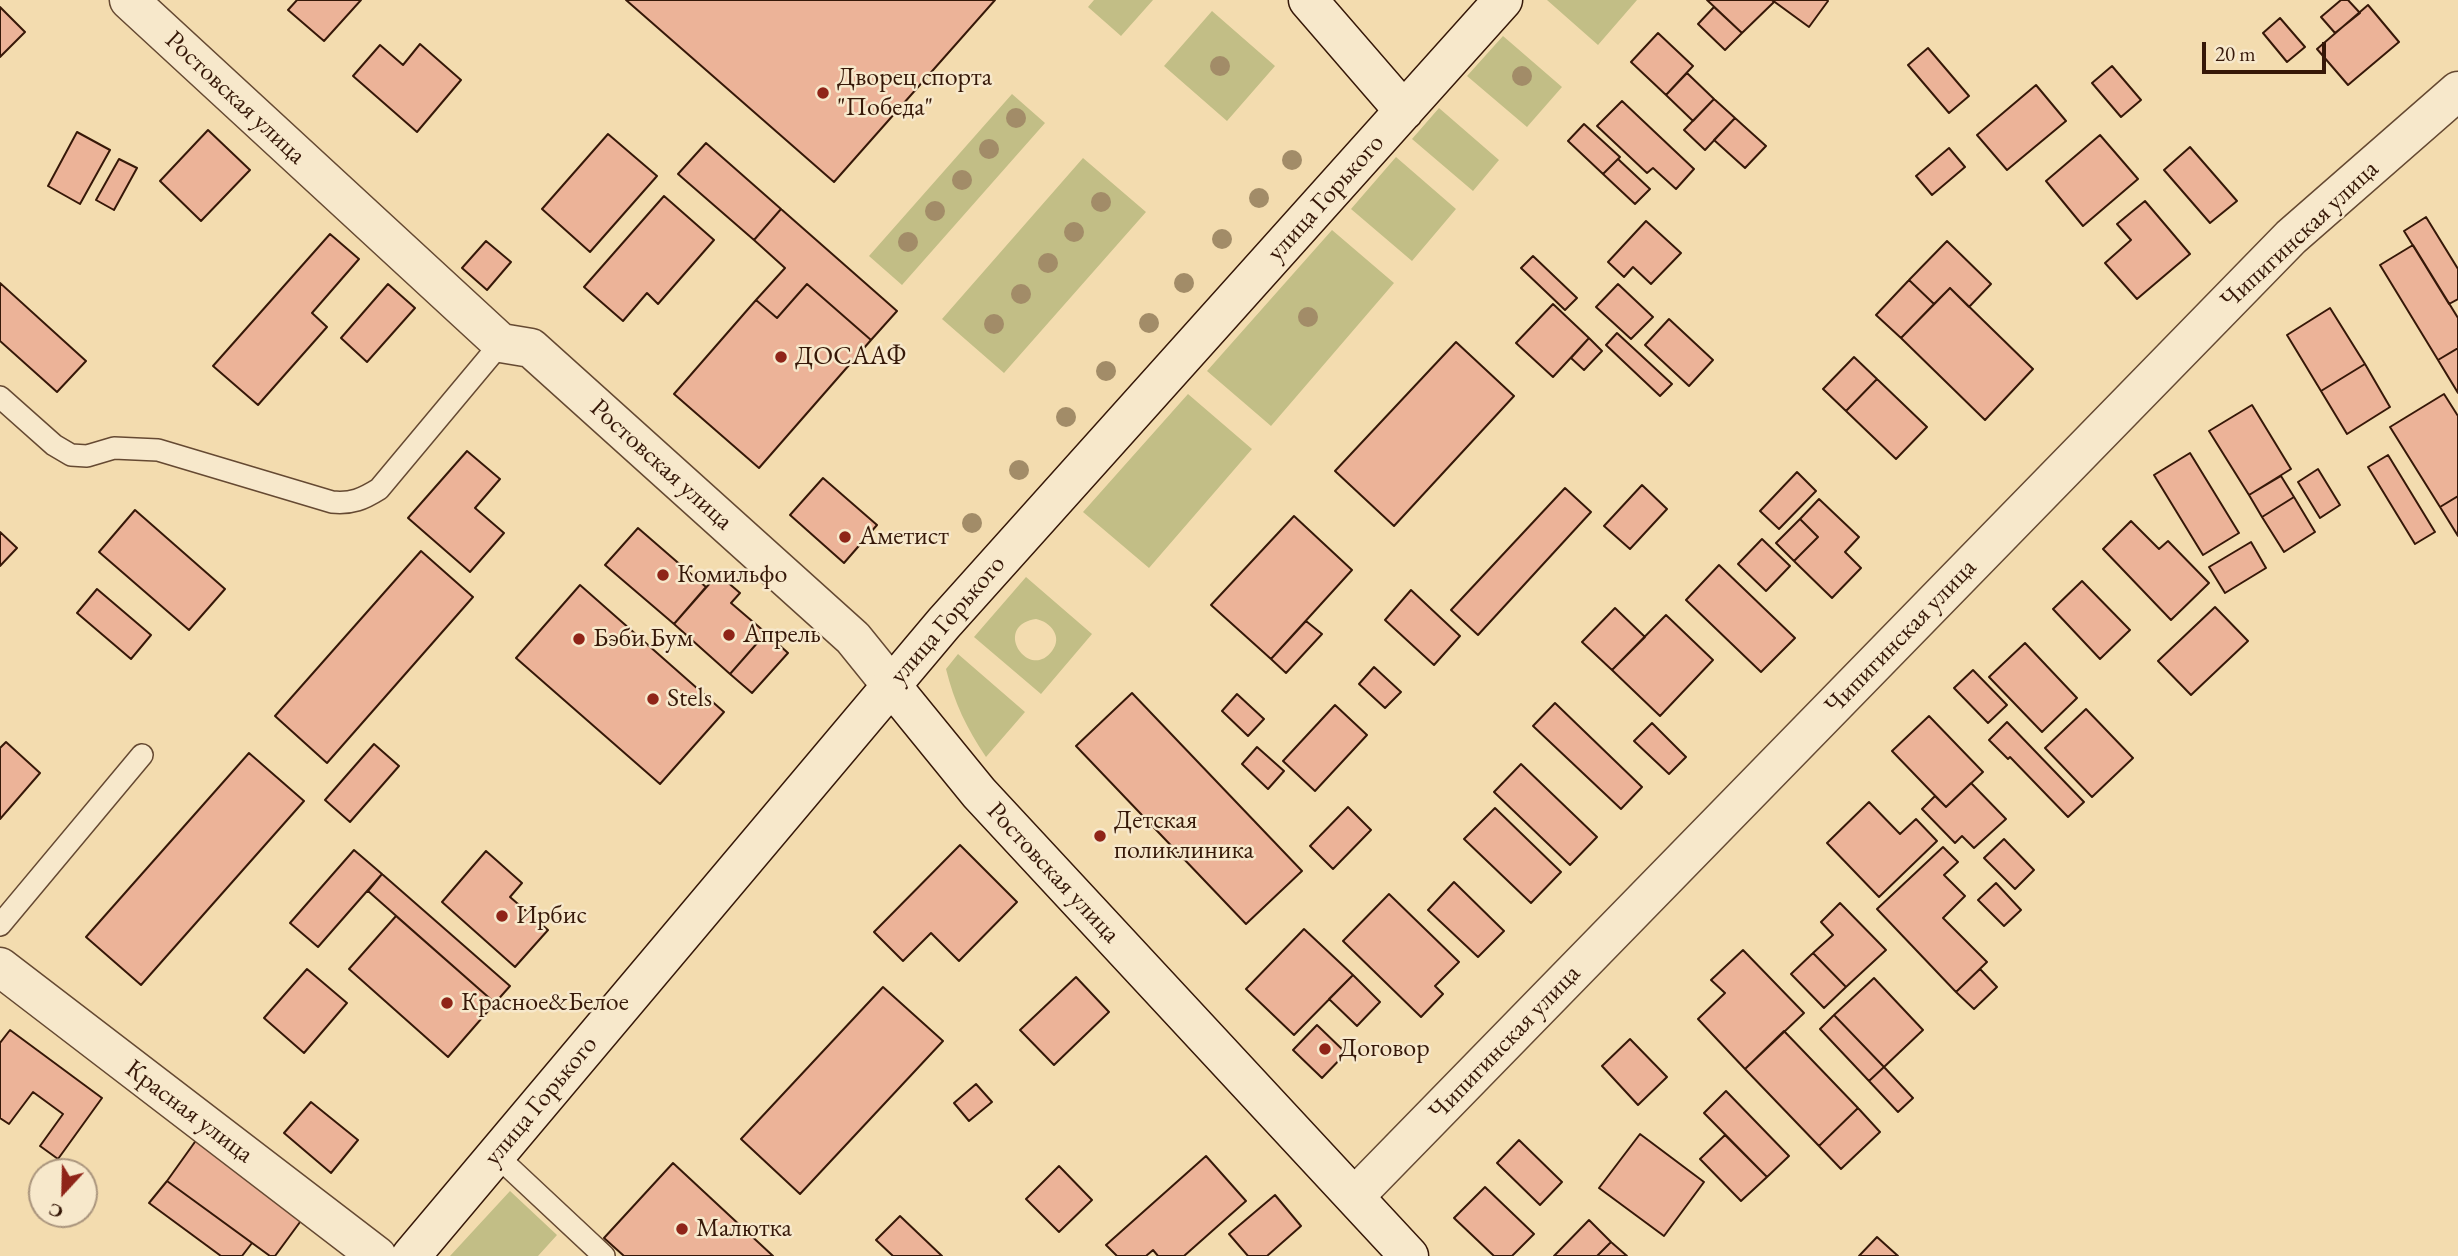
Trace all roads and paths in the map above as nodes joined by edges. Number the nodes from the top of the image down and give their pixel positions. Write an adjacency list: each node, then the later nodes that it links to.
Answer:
1 (129, 0): 6 (street, Ростовская улица)
2 (1308, 0): 5 (street)
3 (1503, 0): 5 (street, улица Горького)
4 (2458, 91): 13 (street, Чипигинская улица)
5 (1404, 111): 8 (street, улица Горького)
6 (501, 343): 7 (lane); 8 (street, Ростовская улица)
7 (0, 397)
8 (891, 685): 12 (street, улица Горького); 13 (street, Ростовская улица)
9 (142, 755): 10 (lane)
10 (0, 925)
11 (0, 967): 14 (street, Красная улица)
12 (496, 1156): 15 (street, улица Горького); 16 (lane)
13 (1355, 1196): 17 (street, Ростовская улица)
14 (377, 1256)
15 (411, 1256)
16 (604, 1256)
17 (1409, 1256)

